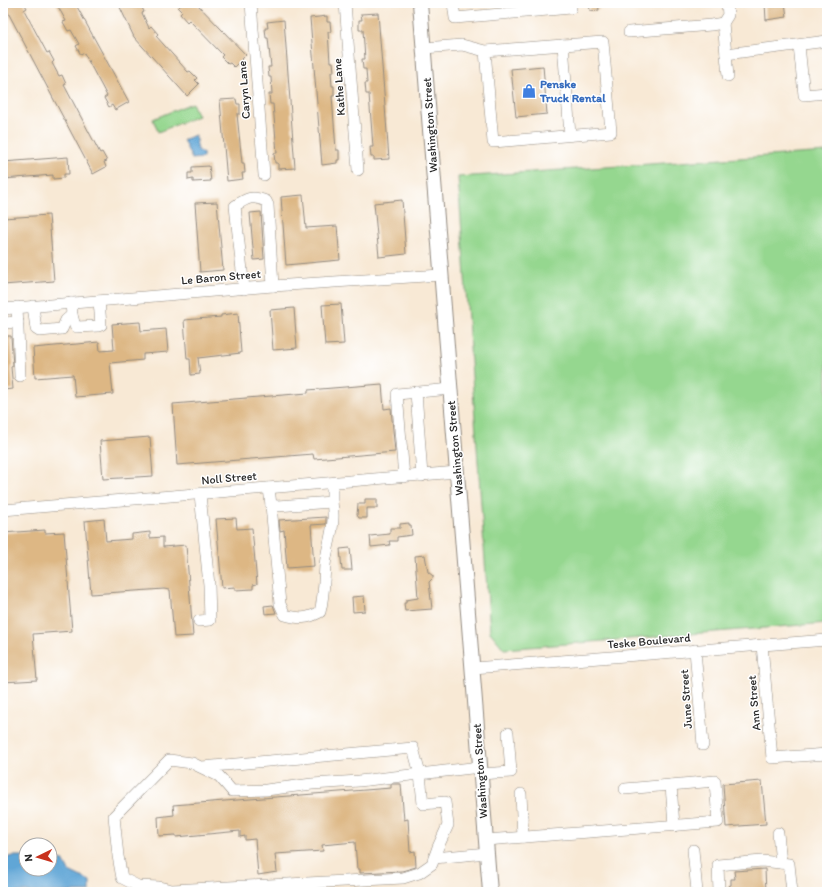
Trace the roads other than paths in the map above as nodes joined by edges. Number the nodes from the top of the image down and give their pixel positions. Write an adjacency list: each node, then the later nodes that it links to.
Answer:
1 (251, 3): 19 (street, Caryn Lane)
2 (345, 3): 18 (street, Kathe Lane)
3 (420, 3): 12 (main road, Washington Street)
4 (453, 3): 5 (street)
5 (571, 3)
6 (727, 3): 7 (street)
7 (723, 23): 8 (street); 14 (street)
8 (629, 32)
9 (827, 41): 11 (street)
10 (563, 45): 13 (street); 17 (street); 17 (street)
11 (799, 45): 14 (street); 16 (street)
12 (424, 48): 13 (street); 20 (main road, Washington Street)
13 (485, 51): 17 (street)
14 (726, 54): 15 (street)
15 (728, 76)
16 (827, 93)
17 (570, 135)
18 (358, 170)
19 (264, 174)
20 (441, 275): 21 (street, Le Baron Street); 32 (main road, Washington Street)
21 (273, 286): 22 (street, Le Baron Street); 22 (street)
22 (244, 288): 23 (street, Le Baron Street)
23 (99, 301): 24 (street, Le Baron Street); 28 (street)
24 (71, 303): 25 (street, Le Baron Street); 28 (street)
25 (33, 306): 26 (street, Le Baron Street); 28 (street)
26 (17, 307): 27 (street, Le Baron Street); 29 (street)
27 (3, 308)
28 (72, 315)
29 (18, 322): 30 (street); 31 (street)
30 (3, 323)
31 (20, 376)
32 (450, 389): 33 (street); 34 (main road, Washington Street)
33 (416, 392): 35 (street); 36 (street)
34 (457, 472): 35 (street, Noll Street); 47 (main road, Washington Street)
35 (422, 476): 36 (street, Noll Street)
36 (404, 477): 37 (street, Noll Street)
37 (332, 483): 38 (street, Noll Street); 40 (street)
38 (269, 488): 39 (street, Noll Street); 41 (street)
39 (200, 494): 42 (street, Noll Street); 43 (street)
40 (332, 502): 41 (street); 41 (street)
41 (270, 505)
42 (3, 510)
43 (199, 621)
44 (827, 640): 45 (street, Teske Boulevard)
45 (762, 645): 46 (street, Teske Boulevard); 50 (street, Ann Street)
46 (695, 650): 47 (street, Teske Boulevard); 49 (street, June Street)
47 (473, 668): 52 (main road, Washington Street)
48 (508, 733): 52 (street)
49 (703, 745)
50 (827, 754)
51 (202, 767): 53 (street); 53 (street); 62 (street)
52 (480, 771): 53 (street); 60 (main road, Washington Street)
53 (420, 774): 62 (street)
54 (671, 784): 55 (street); 57 (street); 57 (street)
55 (625, 789)
56 (521, 794): 59 (street)
57 (674, 826): 59 (street)
58 (778, 833): 63 (street)
59 (524, 837): 60 (street)
60 (486, 847): 62 (street); 64 (main road, Washington Street)
61 (693, 850): 65 (street)
62 (434, 858)
63 (781, 863): 66 (street); 67 (street)
64 (490, 892)
65 (697, 892)
66 (719, 892)
67 (792, 892)

